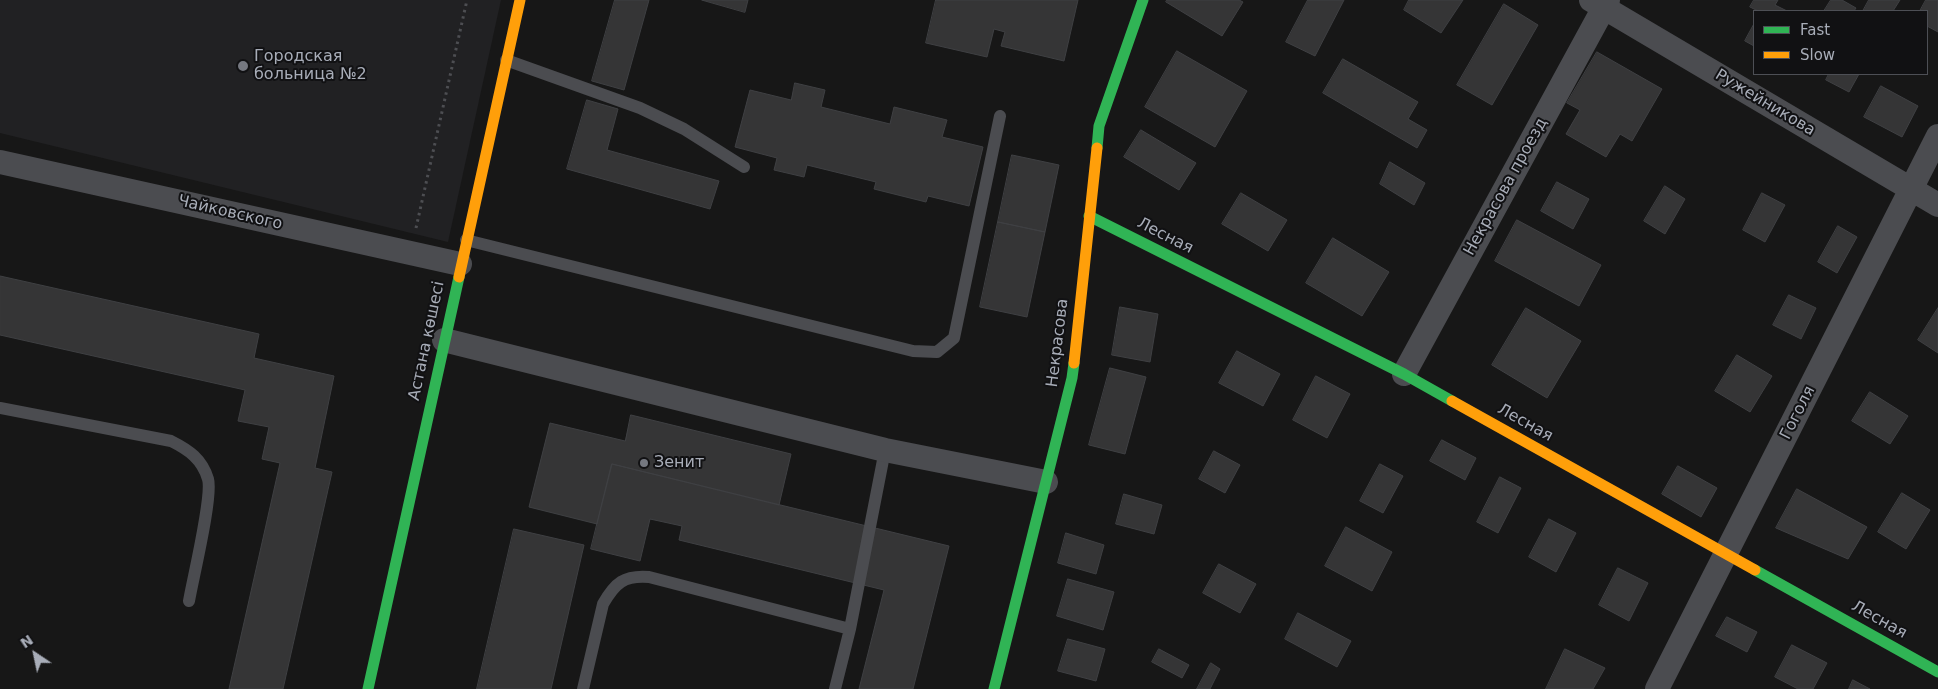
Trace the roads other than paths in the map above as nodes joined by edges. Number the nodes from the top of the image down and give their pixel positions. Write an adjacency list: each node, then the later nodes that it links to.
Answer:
1 (520, 0): 4 (street, Астана көшесі)
2 (1144, 0): 11 (street, Некрасова)
3 (1601, 3): 9 (street, Ружейникова); 15 (street, Некрасова проезд)
4 (506, 60): 8 (lane); 12 (street, Астана көшесі)
5 (1000, 116): 12 (lane)
6 (1938, 136): 9 (street, Гоголя)
7 (0, 162): 13 (street, Чайковского)
8 (744, 167)
9 (1911, 189): 10 (street, Ружейникова); 19 (street, Гоголя)
10 (1938, 206)
11 (1089, 216): 15 (street, Лесная); 18 (street, Некрасова)
12 (466, 240): 13 (street, Астана көшесі)
13 (460, 264): 14 (street, Астана көшесі)
14 (444, 340): 17 (street); 23 (street, Астана көшесі)
15 (1404, 374): 19 (street, Лесная)
16 (0, 408): 20 (lane)
17 (885, 450): 18 (street); 21 (lane)
18 (1046, 482): 26 (street, Некрасова)
19 (1726, 554): 22 (street, Лесная); 27 (street, Гоголя)
20 (189, 601)
21 (850, 629): 24 (lane); 25 (lane)
22 (1938, 672)
23 (368, 689)
24 (583, 689)
25 (835, 689)
26 (994, 689)
27 (1657, 689)

